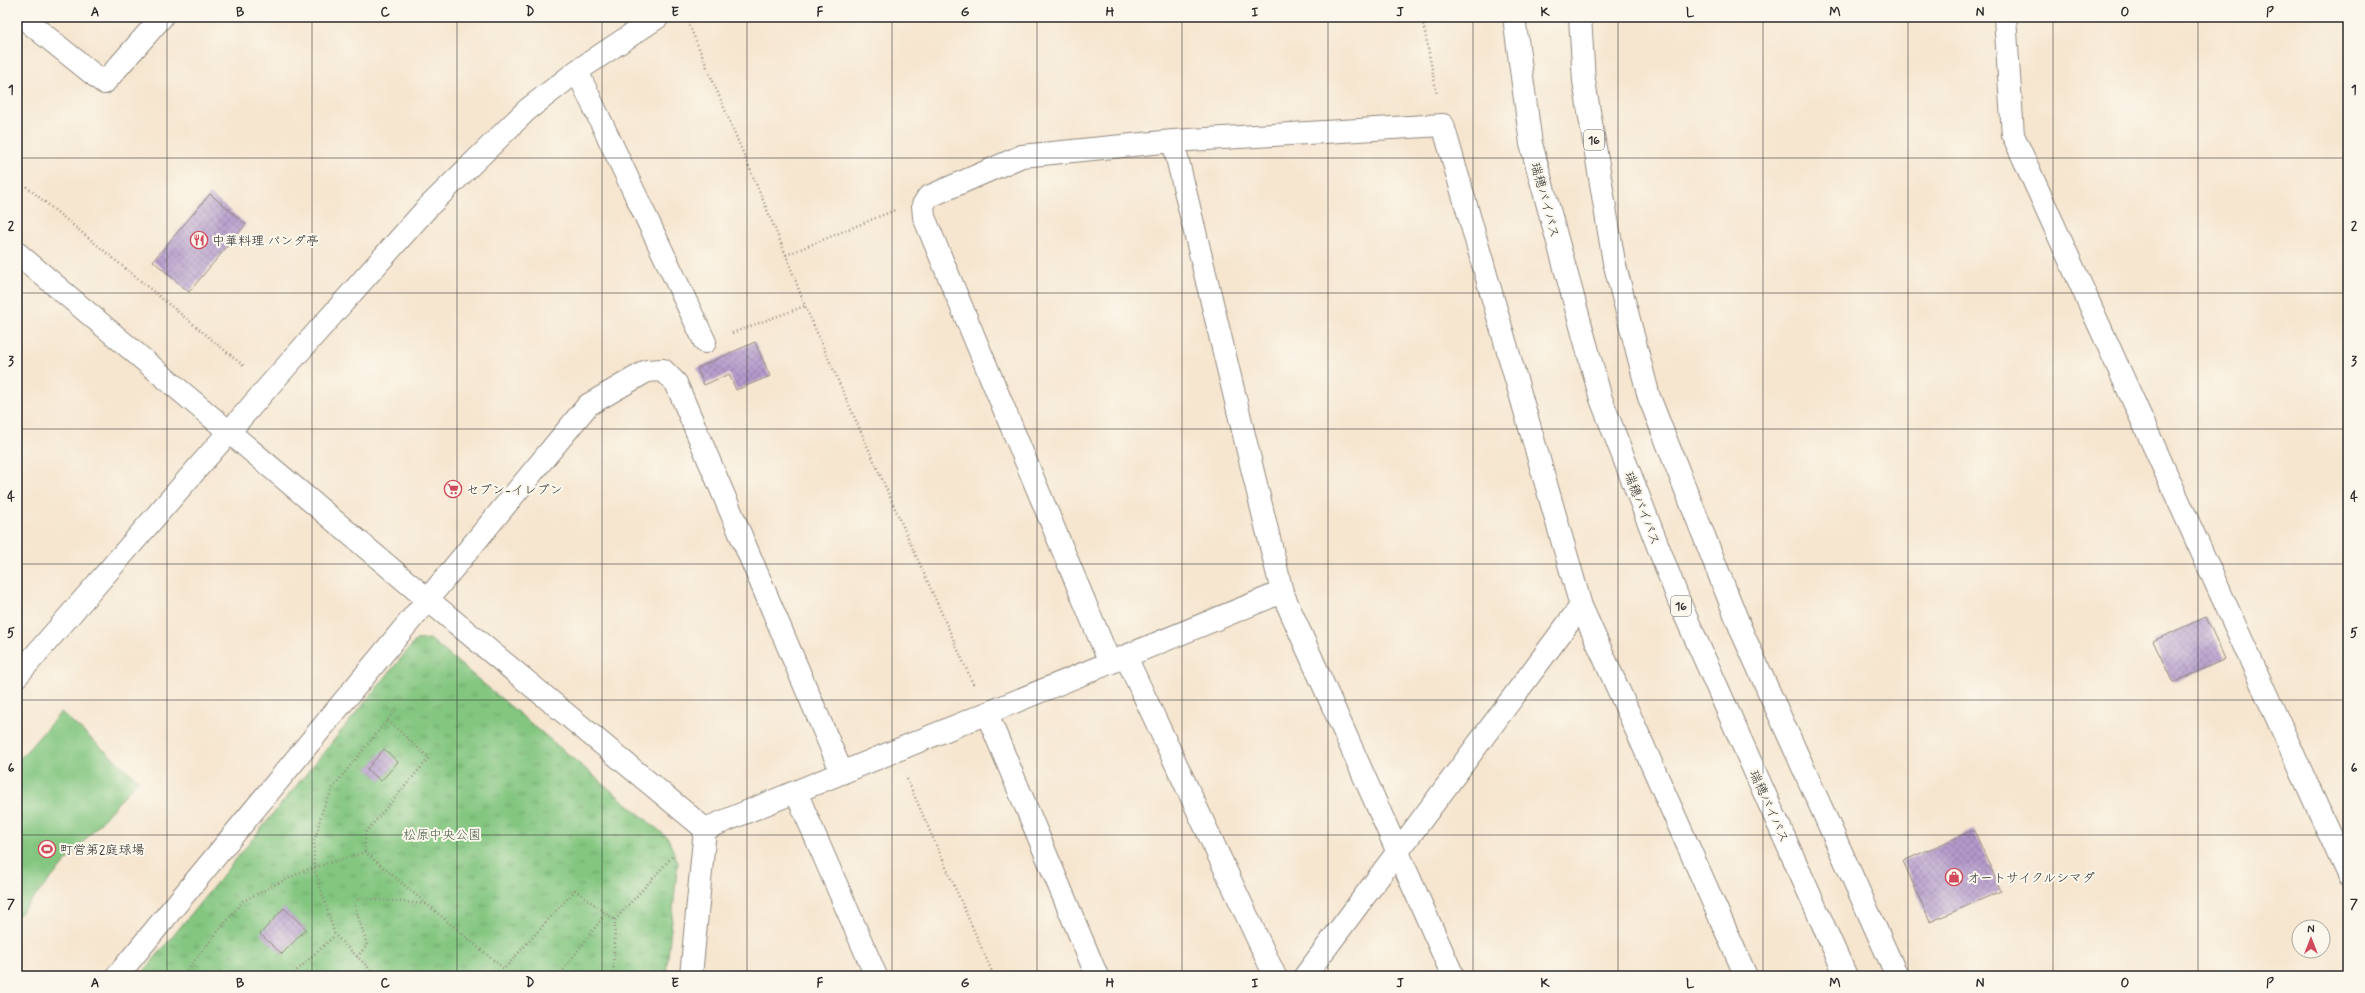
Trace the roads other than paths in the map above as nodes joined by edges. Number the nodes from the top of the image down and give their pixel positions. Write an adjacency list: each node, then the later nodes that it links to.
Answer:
1 (22, 17): 2 (main road)
2 (162, 17)
3 (658, 17): 7 (main road)
4 (1514, 17): 31 (main road, 瑞穂バイパス / 16)
5 (1580, 17): 32 (main road, 16)
6 (2004, 17): 22 (main road)
7 (577, 71): 10 (main road); 11 (main road)
8 (1173, 142): 12 (main road); 14 (main road); 15 (main road)
9 (17, 254): 11 (main road)
10 (705, 342)
11 (230, 432): 13 (main road); 16 (main road)
12 (1282, 592): 15 (main road); 21 (main road)
13 (427, 599): 18 (main road); 20 (main road); 23 (main road)
14 (1581, 606): 21 (main road); 30 (main road)
15 (1118, 660): 17 (main road); 27 (main road)
16 (17, 676)
17 (987, 714): 18 (main road); 26 (main road)
18 (842, 773): 19 (main road)
19 (796, 792): 20 (main road); 25 (main road)
20 (703, 827): 24 (main road)
21 (1397, 851): 28 (main road); 29 (main road)
22 (2348, 874)
23 (117, 976)
24 (691, 976)
25 (876, 976)
26 (1097, 976)
27 (1275, 976)
28 (1305, 976)
29 (1453, 976)
30 (1746, 976)
31 (1846, 976)
32 (1897, 976)

